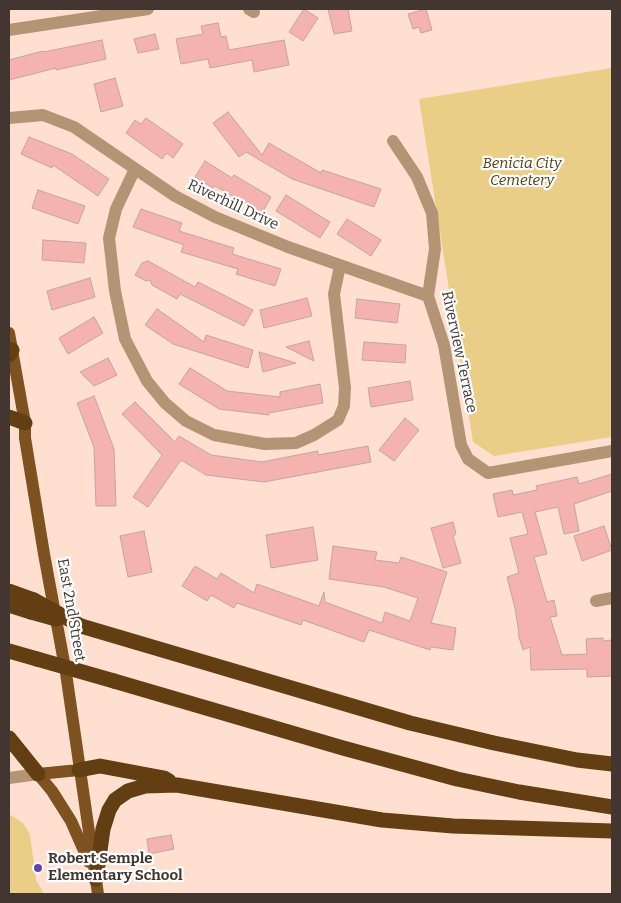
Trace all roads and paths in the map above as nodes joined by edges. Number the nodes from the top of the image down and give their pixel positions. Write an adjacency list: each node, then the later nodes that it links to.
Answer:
1 (148, 9): 2 (street)
2 (9, 30)
3 (9, 118): 5 (street, Riverhill Drive)
4 (393, 141): 7 (street, Riverview Terrace)
5 (135, 170): 6 (street, Riverhill Drive); 6 (street)
6 (340, 266): 7 (street, Riverhill Drive)
7 (428, 296): 12 (street, Riverview Terrace)
8 (9, 333): 9 (main road, East 2nd Street)
9 (10, 352): 11 (main road, East 2nd Street)
10 (9, 416): 11 (highway)
11 (25, 423): 21 (main road, East 2nd Street)
12 (612, 450)
13 (9, 591): 17 (highway)
14 (612, 598): 15 (street)
15 (596, 601)
16 (9, 605): 17 (highway)
17 (33, 606): 20 (highway, bridge)
18 (9, 651): 25 (highway, bridge)
19 (9, 738): 22 (highway)
20 (612, 764)
21 (79, 770): 22 (main road); 24 (highway); 27 (main road, East 2nd Street)
22 (38, 774): 23 (street); 27 (main road)
23 (9, 778)
24 (177, 784): 26 (highway); 27 (highway)
25 (612, 807)
26 (612, 831)
27 (97, 887)

